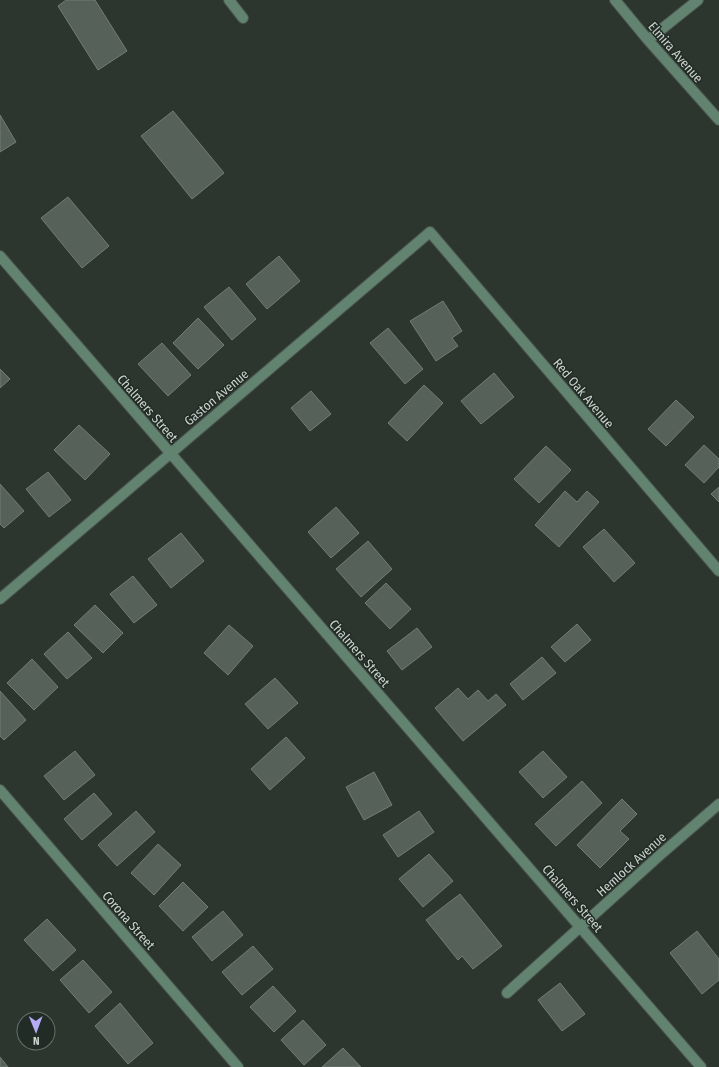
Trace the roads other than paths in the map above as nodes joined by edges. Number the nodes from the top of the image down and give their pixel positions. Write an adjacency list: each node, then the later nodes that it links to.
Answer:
1 (228, 0): 4 (street)
2 (615, 0): 5 (street, Elmira Avenue)
3 (698, 0): 5 (street)
4 (243, 18)
5 (648, 40): 6 (street, Elmira Avenue)
6 (719, 120)
7 (430, 232): 9 (street, Gaston Avenue); 10 (street, Red Oak Avenue)
8 (0, 256): 9 (street, Chalmers Street)
9 (170, 453): 11 (street, Gaston Avenue); 14 (street, Chalmers Street)
10 (719, 571)
11 (0, 599)
12 (0, 790): 16 (street, Corona Street)
13 (719, 804): 14 (street, Hemlock Avenue)
14 (580, 927): 15 (street, Hemlock Avenue); 17 (street, Chalmers Street)
15 (507, 993)
16 (238, 1067)
17 (701, 1067)

